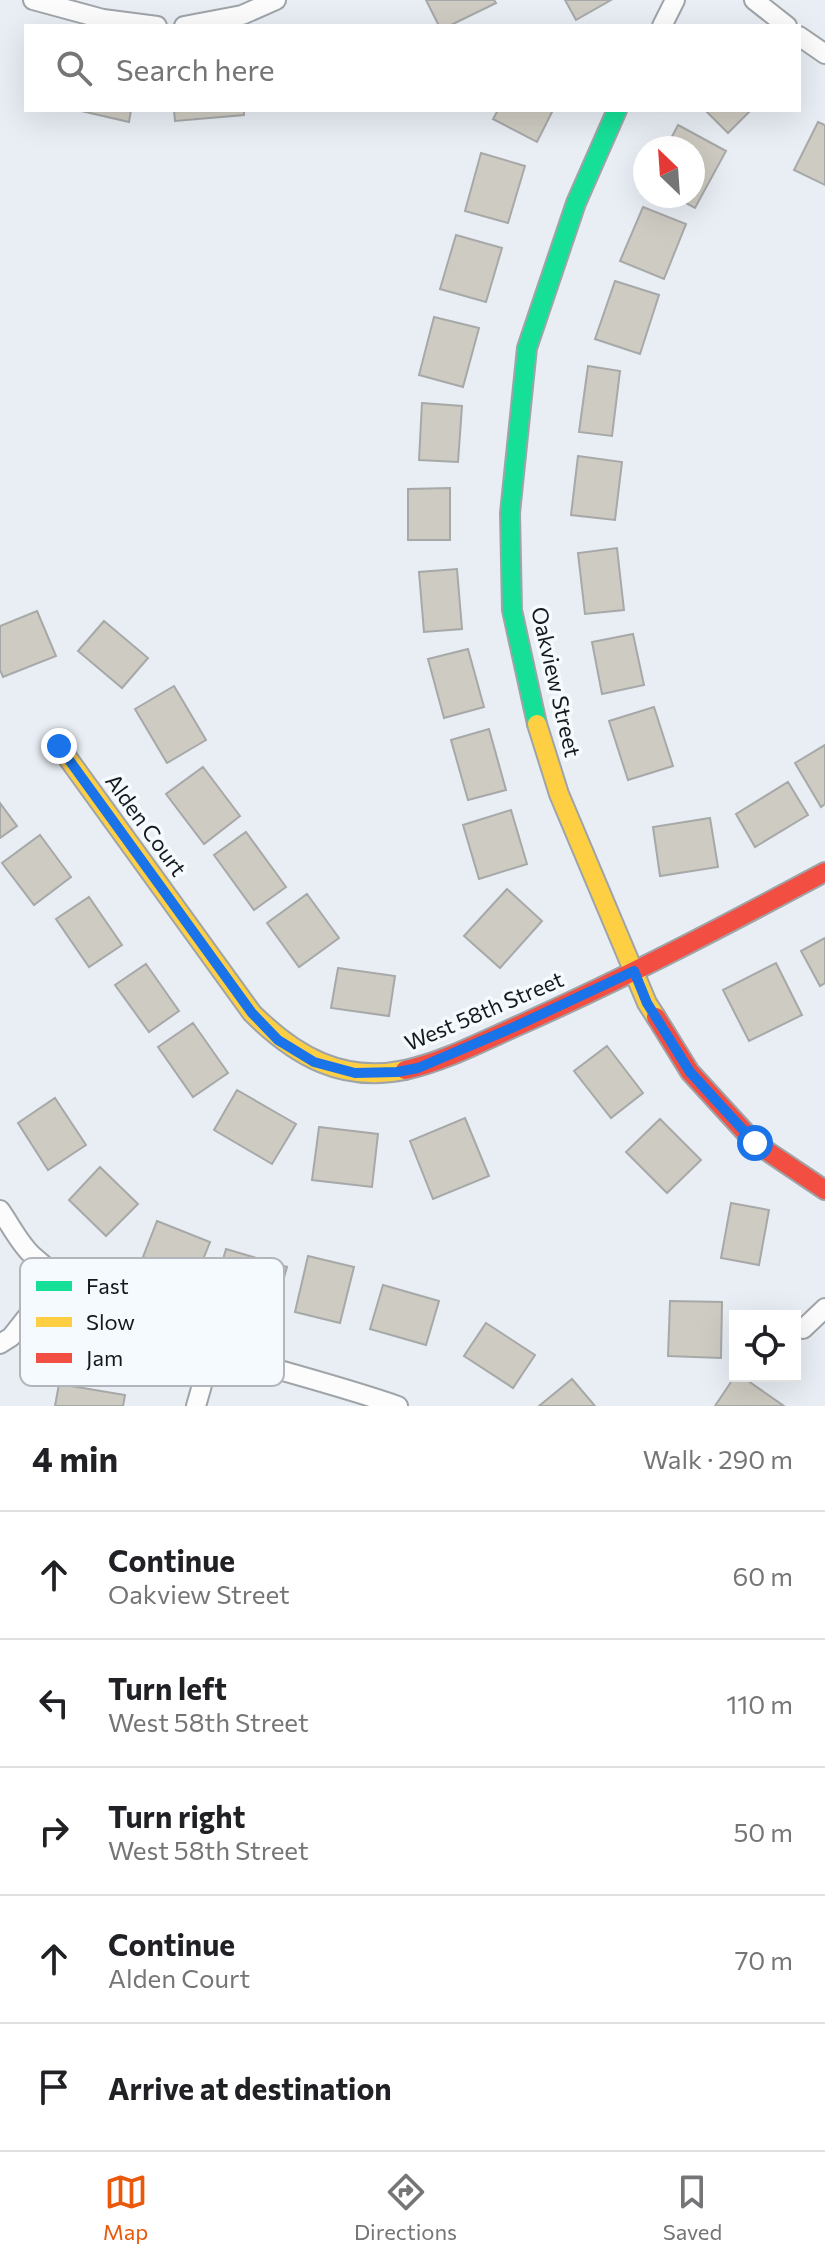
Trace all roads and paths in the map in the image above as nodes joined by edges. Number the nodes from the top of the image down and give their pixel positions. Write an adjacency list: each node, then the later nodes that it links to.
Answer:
1 (33, 0): 5 (street)
2 (276, 0): 6 (street)
3 (675, 0): 7 (street)
4 (754, 0): 8 (street)
5 (142, 24)
6 (195, 24)
7 (663, 24)
8 (784, 24)
9 (801, 37): 10 (street)
10 (825, 54)
11 (616, 112): 15 (street, Oakview Street)
12 (59, 746): 14 (street, Alden Court)
13 (825, 872): 15 (street, West 58th Street)
14 (194, 933): 15 (street, West 58th Street)
15 (634, 971): 16 (street, Oakview Street)
16 (825, 1190)
17 (0, 1210): 18 (street)
18 (37, 1258)
19 (825, 1308): 21 (street)
20 (20, 1326): 22 (street)
21 (803, 1329)
22 (0, 1344)
23 (284, 1372): 26 (street)
24 (202, 1386): 25 (street)
25 (196, 1406)
26 (398, 1406)

